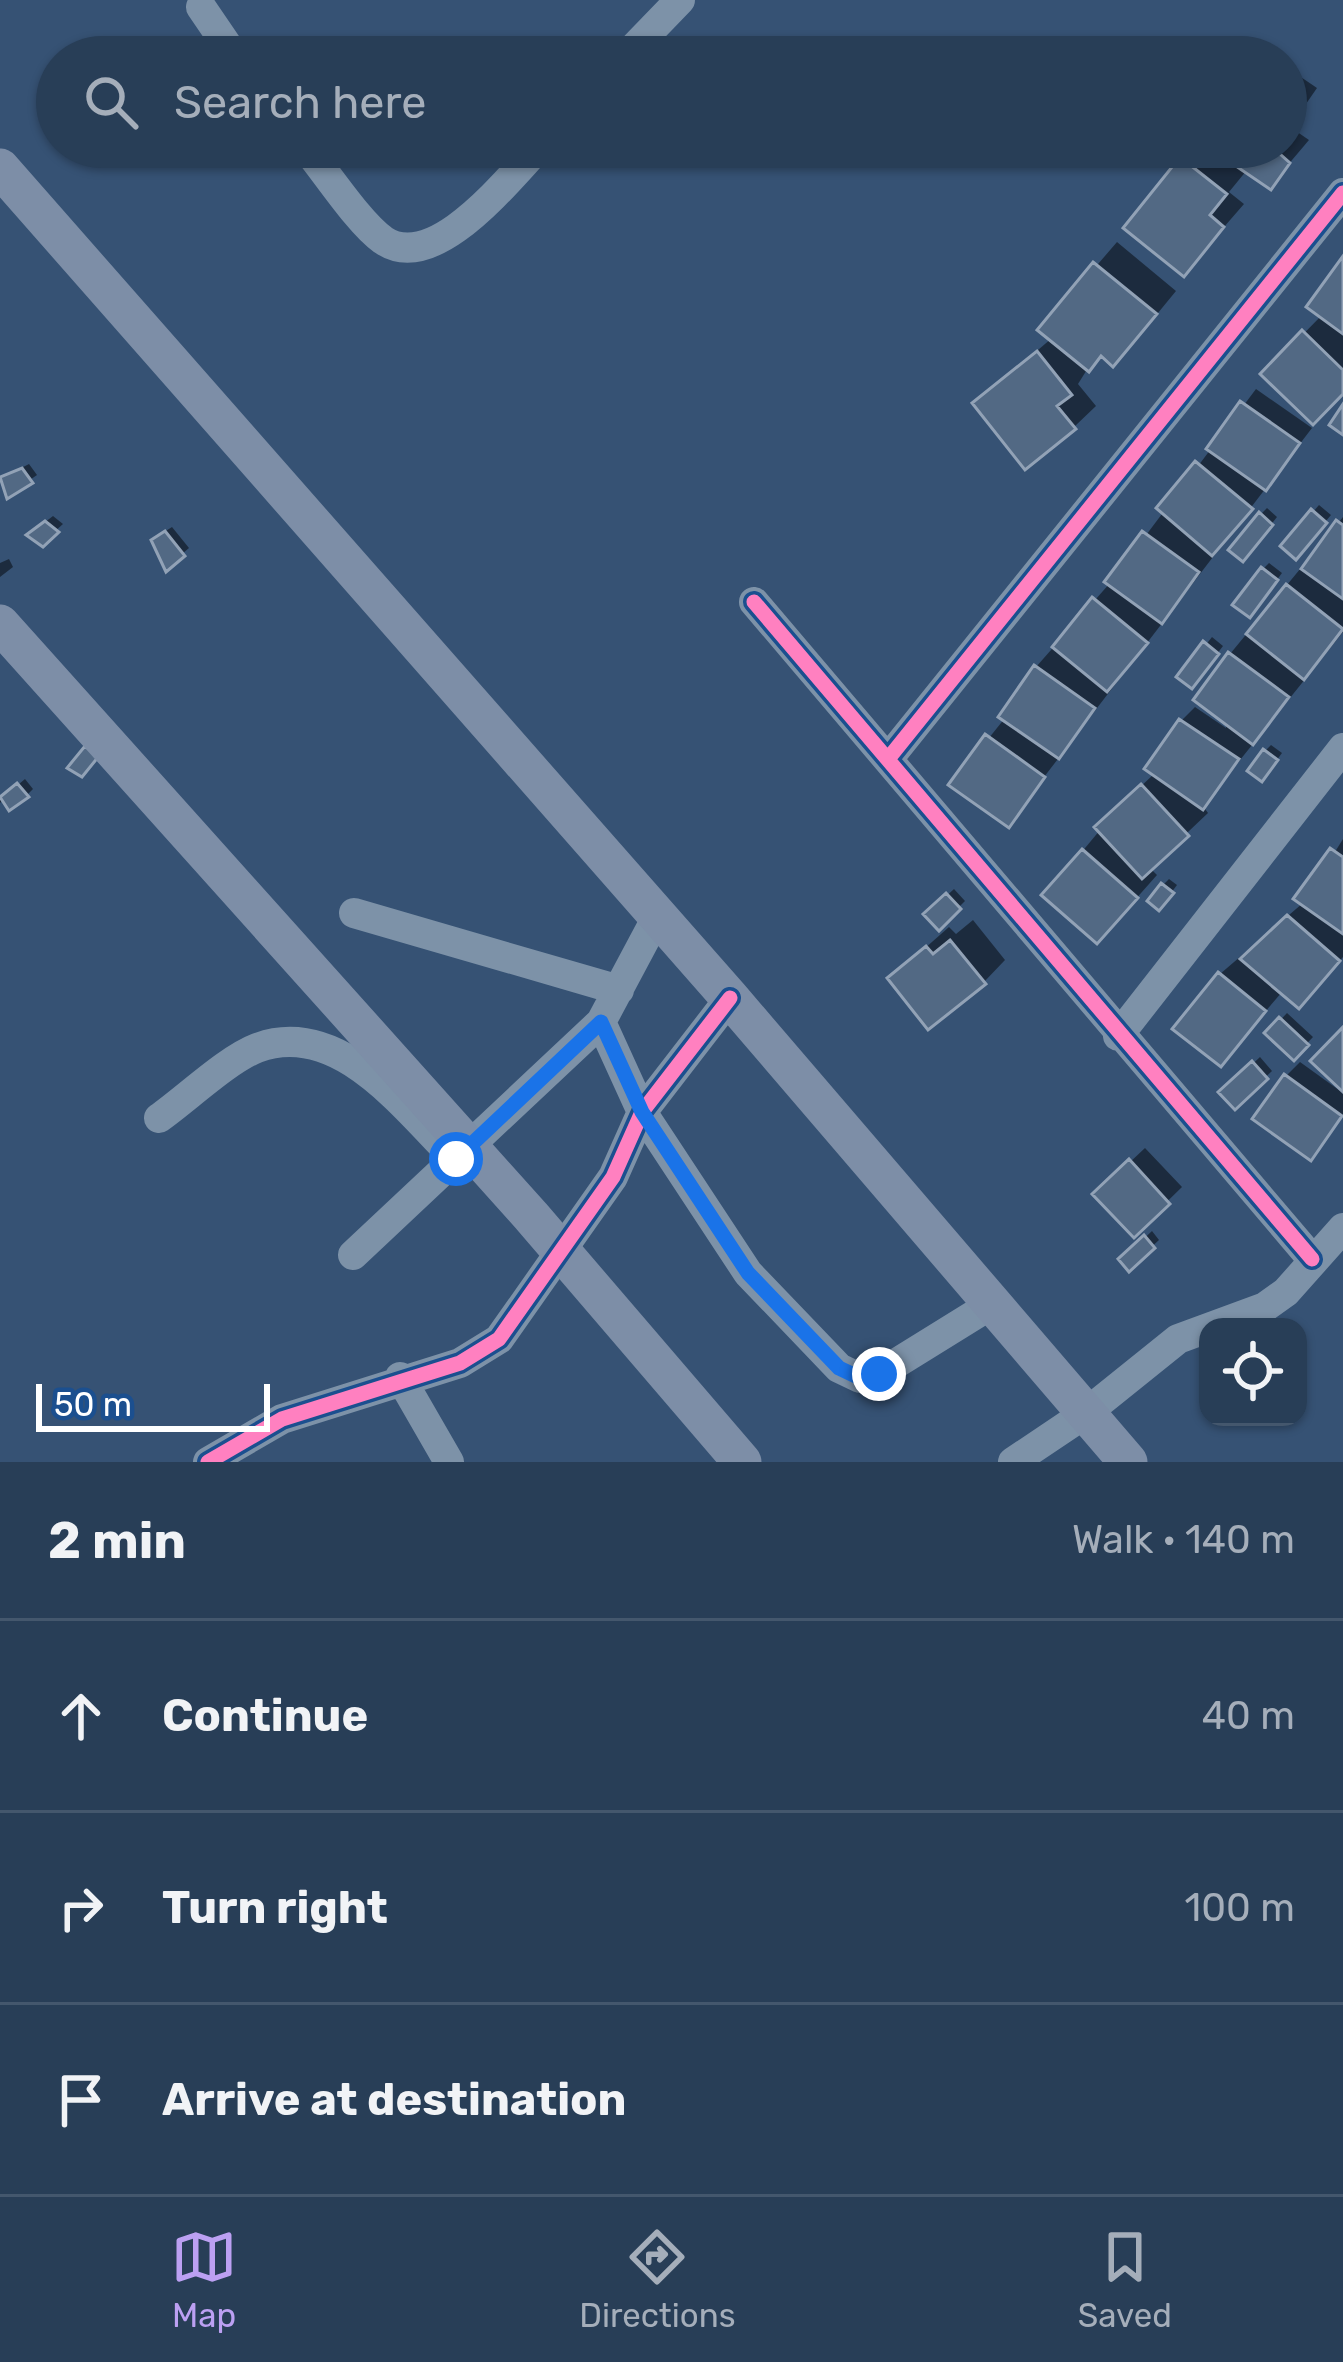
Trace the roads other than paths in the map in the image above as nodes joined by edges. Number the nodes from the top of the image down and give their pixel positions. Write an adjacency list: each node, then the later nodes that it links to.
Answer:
1 (680, 0): 4 (street)
2 (201, 2): 3 (street)
3 (223, 36)
4 (646, 36)
5 (0, 167): 14 (main road)
6 (323, 168): 7 (street)
7 (519, 168)
8 (1343, 193): 12 (street)
9 (754, 602): 12 (street)
10 (0, 624): 21 (main road)
11 (1343, 748): 18 (street)
12 (888, 759): 18 (street)
13 (354, 914): 15 (street)
14 (658, 915): 15 (street); 16 (main road)
15 (619, 990): 17 (street)
16 (730, 998): 19 (street); 26 (main road)
17 (601, 1022): 19 (street); 21 (street)
18 (1118, 1036): 25 (street)
19 (642, 1112): 23 (street); 26 (street)
20 (159, 1118): 21 (street)
21 (462, 1153): 23 (main road); 24 (street)
22 (1343, 1228): 25 (street)
23 (562, 1253): 27 (street); 31 (main road)
24 (353, 1255)
25 (1312, 1259): 28 (street)
26 (992, 1304): 28 (main road)
27 (400, 1378): 29 (street); 30 (street)
28 (1086, 1413): 32 (street); 33 (main road)
29 (208, 1462)
30 (449, 1462)
31 (742, 1462)
32 (1012, 1462)
33 (1128, 1462)

